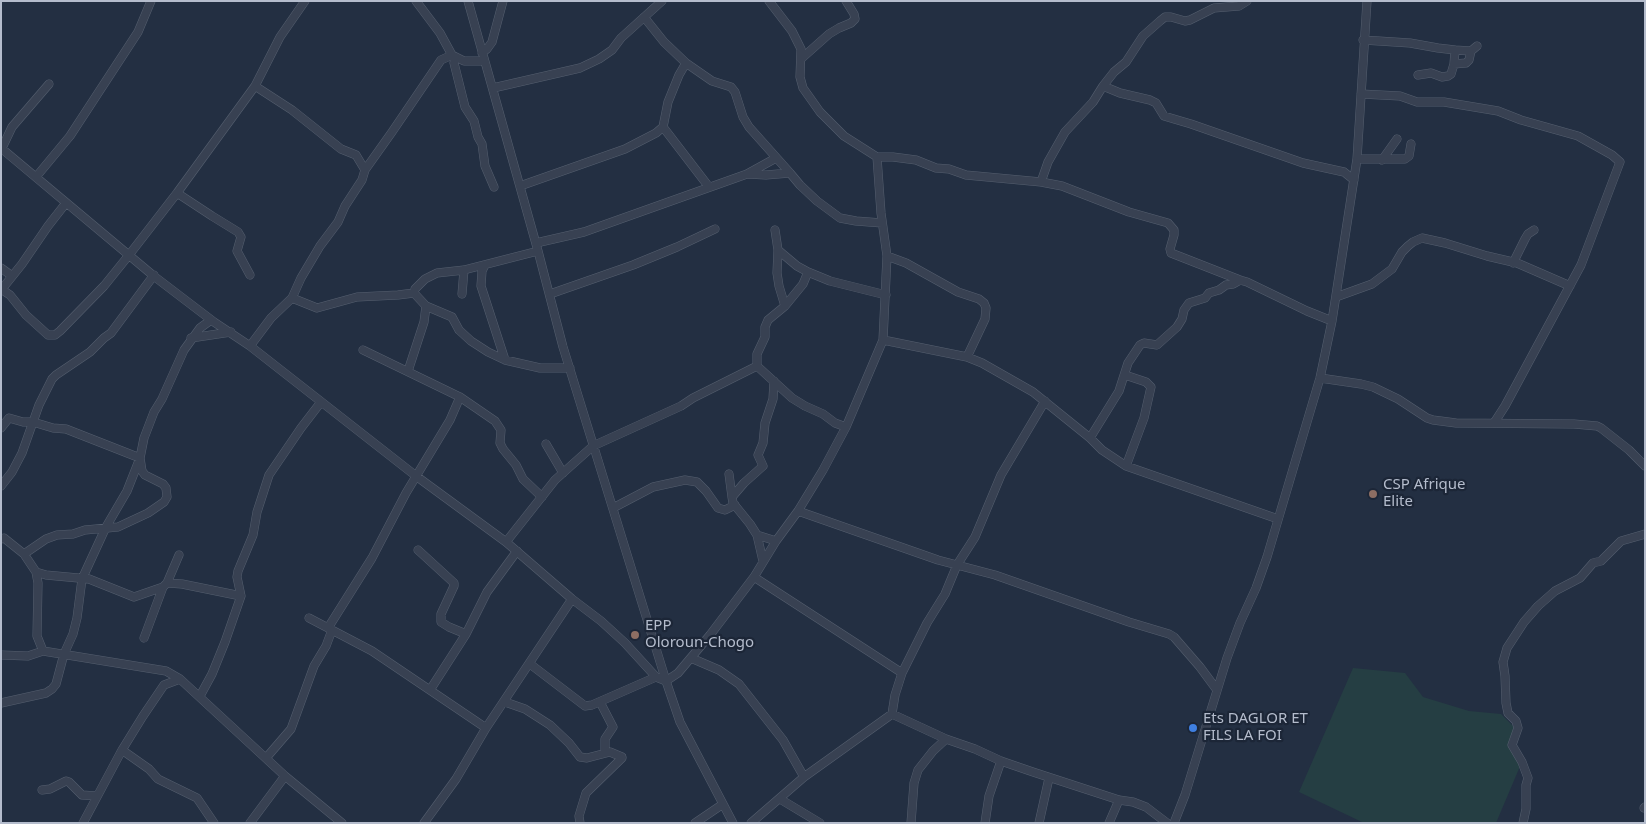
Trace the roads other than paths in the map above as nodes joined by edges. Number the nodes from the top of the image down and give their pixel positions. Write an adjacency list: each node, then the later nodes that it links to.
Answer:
1 (151, 1): 36 (street)
2 (305, 1): 21 (street)
3 (416, 1): 14 (street)
4 (468, 1): 15 (street)
5 (503, 1): 15 (street)
6 (662, 1): 11 (street)
7 (769, 1): 16 (street)
8 (846, 1): 16 (street)
9 (1247, 1): 22 (street)
10 (1367, 1): 12 (street)
11 (644, 17): 17 (street); 23 (street)
12 (1363, 40): 13 (street); 24 (street)
13 (1454, 50): 18 (street); 18 (street)
14 (454, 56): 15 (street); 33 (street); 40 (street)
15 (483, 57): 23 (street)
16 (802, 58): 29 (street)
17 (686, 63): 25 (street); 30 (street)
18 (1454, 64): 19 (street)
19 (1418, 75)
20 (50, 84): 28 (street)
21 (255, 86): 33 (street); 42 (street)
22 (1103, 86): 37 (street); 38 (street)
23 (493, 88): 39 (street)
24 (1361, 94): 31 (street); 61 (street)
25 (663, 127): 39 (street); 41 (street)
26 (1397, 139): 32 (street)
27 (1411, 144): 32 (street)
28 (1, 148): 36 (street)
29 (877, 157): 38 (street); 44 (street)
30 (776, 158): 34 (street); 35 (street)
31 (1356, 160): 32 (street); 37 (street)
32 (1382, 160)
33 (365, 170): 68 (street)
34 (790, 173): 35 (street); 44 (street)
35 (747, 174): 41 (street)
36 (36, 177): 43 (street)
37 (1354, 180): 67 (street)
38 (1041, 182): 60 (street)
39 (520, 186): 48 (street)
40 (494, 187)
41 (709, 187): 48 (street)
42 (177, 193): 50 (street); 57 (street)
43 (66, 203): 50 (street); 59 (street)
44 (882, 223): 51 (street)
45 (715, 229): 65 (street)
46 (775, 230): 49 (street)
47 (1534, 230): 52 (street)
48 (537, 247): 53 (street); 65 (street)
49 (778, 250): 56 (street); 70 (street)
50 (129, 255): 58 (street); 62 (street)
51 (887, 256): 66 (street); 78 (street)
52 (1514, 263): 61 (street); 67 (street)
53 (485, 265): 55 (street); 79 (street)
54 (1, 268): 59 (street)
55 (464, 270): 63 (street); 64 (street)
56 (808, 272): 66 (street); 70 (street)
57 (250, 274)
58 (154, 275): 71 (street); 89 (street)
59 (12, 276): 62 (street)
60 (1240, 280): 72 (street); 83 (street)
61 (1570, 286): 90 (street)
62 (1, 289)
63 (414, 293): 68 (street); 69 (street)
64 (462, 294)
65 (550, 294): 81 (street)
66 (886, 295): 75 (street)
67 (1336, 297): 72 (street)
68 (292, 298): 76 (street)
69 (426, 306): 79 (street); 82 (street)
70 (785, 306): 80 (street)
71 (211, 320): 73 (street); 74 (street)
72 (1332, 321): 84 (street)
73 (231, 332): 74 (street); 76 (street)
74 (191, 338): 96 (street)
75 (883, 340): 78 (street); 91 (street)
76 (250, 346): 87 (street)
77 (363, 350): 82 (street)
78 (967, 357): 88 (street)
79 (505, 360): 81 (street)
80 (757, 366): 85 (street); 95 (street)
81 (570, 368): 95 (street)
82 (408, 371): 86 (street)
83 (1125, 375): 93 (street); 97 (street)
84 (1320, 378): 90 (street); 107 (street)
85 (774, 381): 91 (street); 104 (street)
86 (460, 397): 101 (street); 103 (street)
87 (321, 402): 101 (street); 124 (street)
88 (1044, 402): 93 (street); 119 (street)
89 (33, 422): 92 (street); 96 (street); 102 (street)
90 (1494, 423): 98 (street)
91 (846, 427): 106 (street)
92 (1, 428)
93 (1090, 438): 97 (street)
94 (546, 444): 99 (street)
95 (594, 446): 99 (street); 105 (street)
96 (140, 458): 108 (street); 108 (street)
97 (1126, 466): 107 (street)
98 (1645, 466)
99 (563, 473): 103 (street)
100 (729, 474): 104 (street)
101 (416, 476): 113 (street); 127 (street)
102 (1, 486)
103 (542, 497): 113 (street)
104 (733, 501): 105 (street); 110 (street)
105 (613, 508): 139 (street)
106 (798, 511): 112 (street); 119 (street)
107 (1278, 519): 142 (street)
108 (106, 527): 116 (street); 122 (street)
109 (1645, 534): 178 (street)
110 (757, 535): 112 (street); 118 (street)
111 (2, 536): 116 (street)
112 (776, 541): 118 (street)
113 (506, 542): 115 (street)
114 (418, 550): 128 (street)
115 (516, 551): 125 (street); 128 (street)
116 (24, 554): 120 (street)
117 (179, 555): 123 (street)
118 (763, 561): 121 (street)
119 (957, 565): 136 (street); 142 (street)
120 (36, 572): 122 (street); 130 (street)
121 (754, 577): 133 (street); 136 (street)
122 (82, 579): 123 (street); 131 (street)
123 (165, 585): 124 (street); 129 (street)
124 (240, 596): 143 (street)
125 (572, 599): 134 (street); 137 (street)
126 (309, 618): 127 (street)
127 (330, 629): 141 (street); 152 (street)
128 (466, 634): 141 (street)
129 (144, 638)
130 (43, 652): 131 (street); 132 (street)
131 (64, 654): 135 (street); 146 (street)
132 (1, 655)
133 (691, 658): 139 (street); 155 (street)
134 (530, 664): 144 (street); 145 (street)
135 (166, 670): 138 (street); 140 (street)
136 (902, 673): 147 (street)
137 (656, 677): 139 (street); 145 (street)
138 (180, 679): 140 (street); 143 (street)
139 (666, 681): 161 (street)
140 (164, 685): 150 (street)
141 (430, 690): 148 (street)
142 (1217, 690): 177 (street)
143 (200, 696): 152 (street)
144 (505, 702): 148 (street); 151 (street)
145 (600, 702): 151 (street)
146 (1, 703)
147 (892, 714): 149 (street); 155 (street)
148 (486, 728): 166 (street)
149 (946, 739): 153 (street); 172 (street)
150 (122, 750): 158 (street); 162 (street)
151 (605, 753): 167 (street)
152 (266, 758): 154 (street)
153 (1001, 760): 156 (street); 173 (street)
154 (285, 776): 164 (street); 165 (street)
155 (804, 777): 159 (street)
156 (1049, 778): 160 (street); 174 (street)
157 (42, 790): 158 (street)
158 (96, 796): 163 (street)
159 (780, 799): 170 (street); 171 (street)
160 (1119, 800): 175 (street); 176 (street)
161 (723, 804): 168 (street); 169 (street)
162 (211, 822)
163 (83, 823)
164 (250, 823)
165 (342, 823)
166 (424, 823)
167 (580, 823)
168 (695, 823)
169 (733, 823)
170 (751, 823)
171 (820, 823)
172 (911, 823)
173 (985, 823)
174 (1039, 823)
175 (1109, 823)
176 (1166, 823)
177 (1174, 823)
178 (1523, 823)

